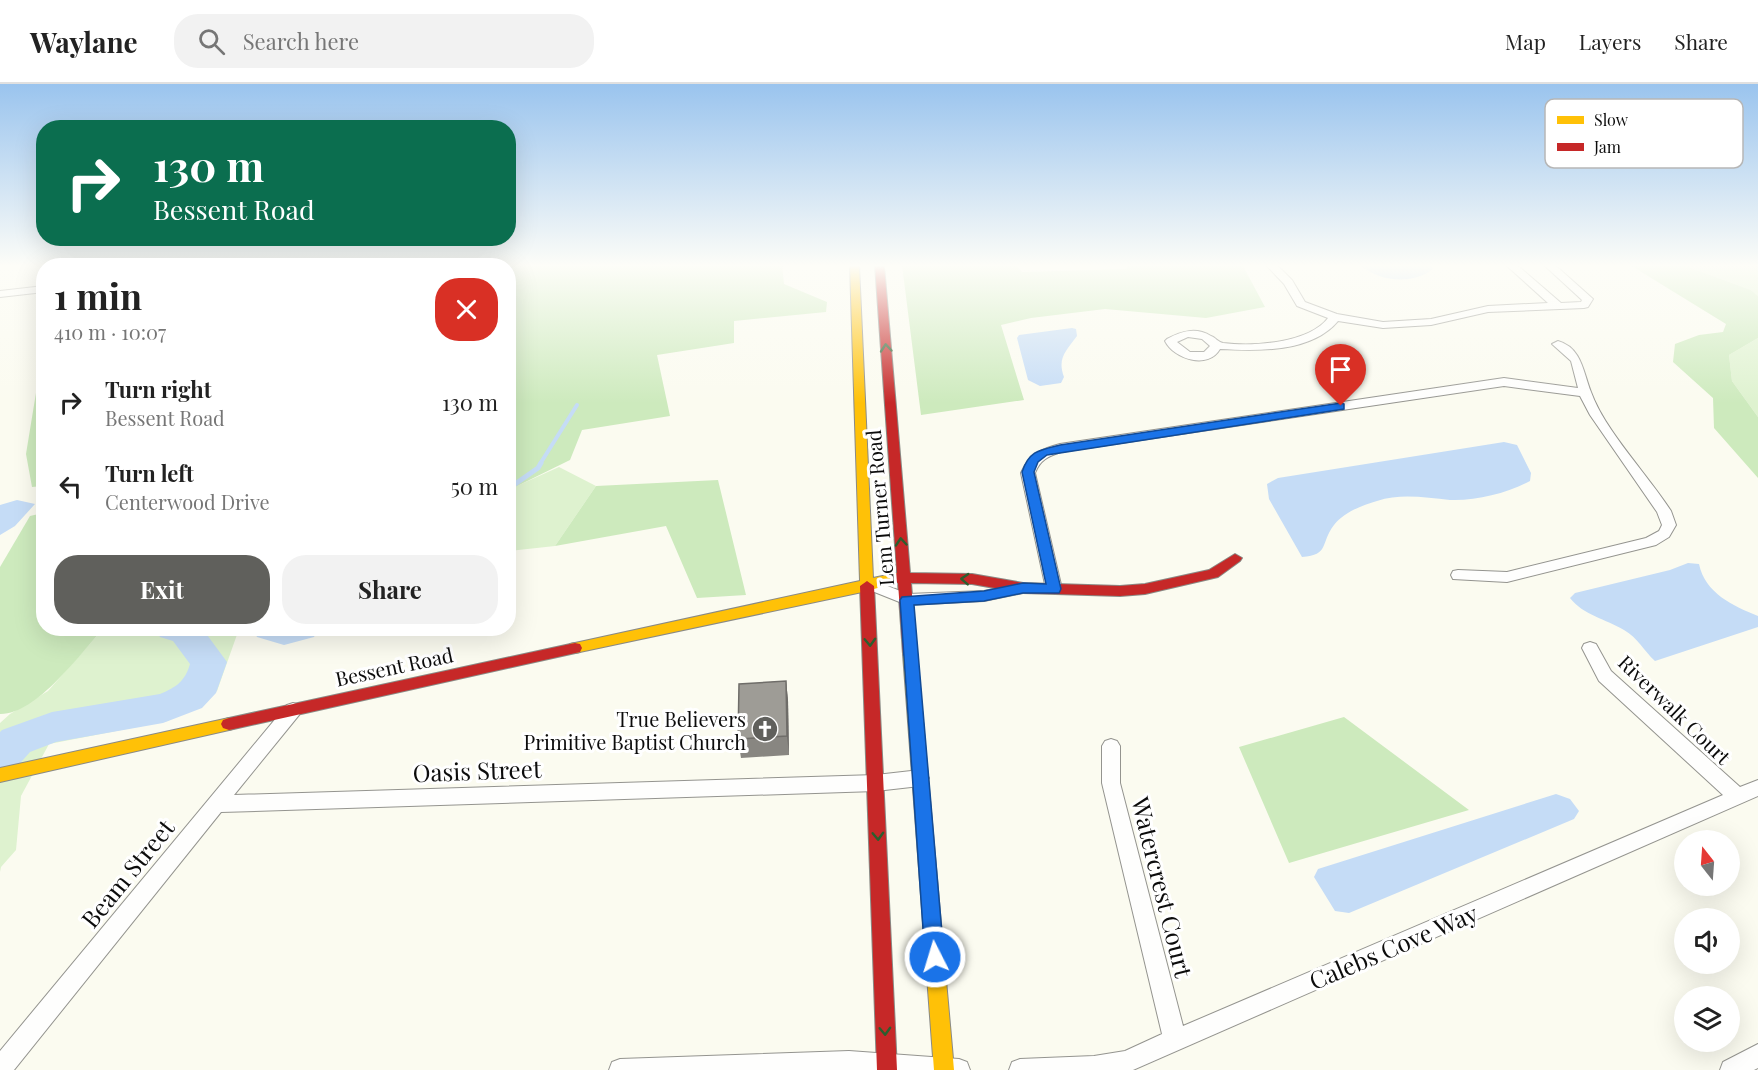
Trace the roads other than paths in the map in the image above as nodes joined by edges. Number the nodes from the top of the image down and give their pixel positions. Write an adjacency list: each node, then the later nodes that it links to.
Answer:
1 (862, 311): 8 (main road, Lem Turner Road)
2 (876, 311): 8 (main road, Lem Turner Road, one-way to 2)
3 (1319, 311): 5 (street)
4 (1479, 311): 5 (street)
5 (1335, 317): 7 (street)
6 (1558, 344): 9 (street)
7 (1216, 346)
8 (873, 374): 12 (main road, Lem Turner Road, one-way to 8); 13 (main road, Lem Turner Road)
9 (1585, 393): 11 (street); 15 (street)
10 (1235, 558): 15 (main road, Bessent Road)
11 (1458, 575)
12 (904, 577): 13 (main road, Bessent Road); 14 (main road, Bessent Road, one-way to 12); 16 (main road, Lem Turner Road)
13 (867, 583): 16 (street, Bessent Road); 18 (main road, Bessent Road); 22 (main road, Lem Turner Road, one-way to 22)
14 (1023, 588): 15 (main road, Bessent Road); 16 (street, Bessent Road)
15 (1054, 589)
16 (907, 600): 21 (main road, Lem Turner Road)
17 (1590, 648): 24 (street, Riverwalk Court)
18 (293, 710): 20 (main road, Bessent Road); 25 (street, Beam Street)
19 (1111, 746): 26 (street, Watercrest Court)
20 (0, 775)
21 (920, 778): 22 (street, Oasis Street); 31 (main road, Lem Turner Road)
22 (876, 783): 25 (street, Oasis Street); 28 (main road, Lem Turner Road, one-way to 28)
23 (1758, 788): 24 (street, Calebs Cove Way)
24 (1738, 797): 26 (street, Calebs Cove Way)
25 (216, 804): 29 (street, Beam Street)
26 (1174, 1041): 32 (street, Calebs Cove Way)
27 (1758, 1055): 33 (street)
28 (886, 1067): 30 (street); 31 (street)
29 (0, 1069)
30 (620, 1070)
31 (949, 1070)
32 (1020, 1070)
33 (1731, 1070)

